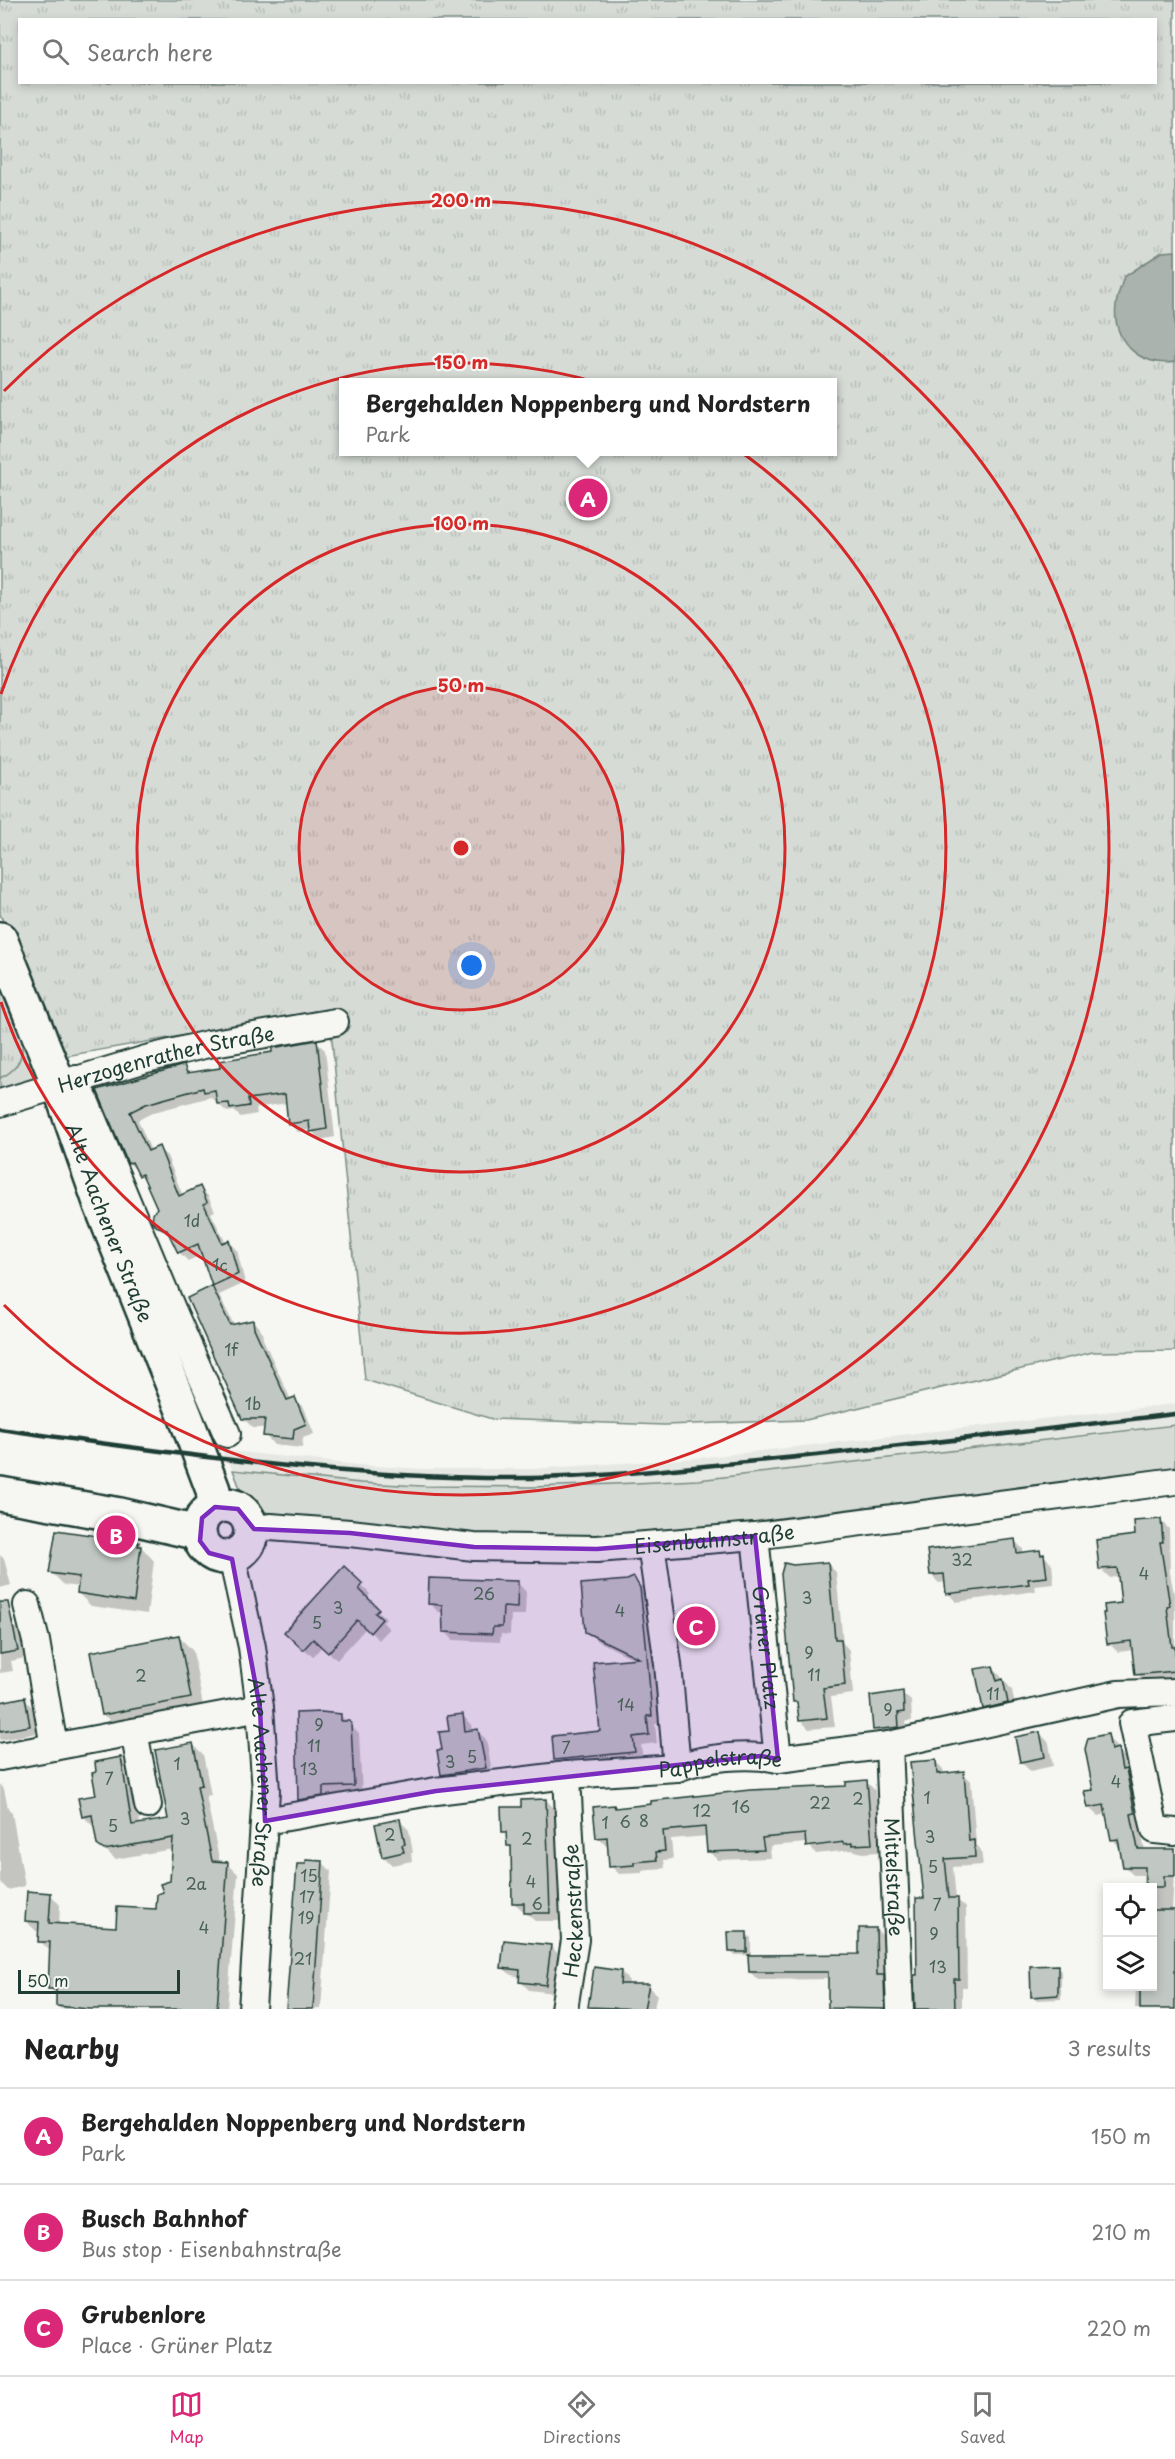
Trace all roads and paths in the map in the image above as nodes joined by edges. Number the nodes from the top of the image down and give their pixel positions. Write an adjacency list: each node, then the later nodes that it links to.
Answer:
1 (0, 939): 3 (street, Alte Aachener Straße)
2 (335, 1022): 3 (street, Herzogenrather Straße)
3 (68, 1082): 4 (street, Herzogenrather Straße); 5 (street, Alte Aachener Straße); 8 (street, Alte Aachener Straße)
4 (0, 1103)
5 (227, 1434)
6 (1175, 1481): 10 (street, Eisenbahnstraße)
7 (0, 1494): 8 (street)
8 (207, 1520): 9 (street); 12 (street)
9 (251, 1530): 11 (street, Eisenbahnstraße); 12 (street)
10 (755, 1536): 11 (street, Eisenbahnstraße); 21 (street, Grüner Platz)
11 (651, 1545): 22 (street)
12 (232, 1557): 15 (street, Alte Aachener Straße)
13 (27, 1605): 19 (street)
14 (1175, 1692): 18 (street, Pappelstraße)
15 (260, 1708): 17 (street); 25 (street, Alte Aachener Straße)
16 (1175, 1718): 26 (street)
17 (134, 1732): 19 (street); 24 (street)
18 (889, 1744): 21 (street, Pappelstraße); 29 (street, Mittelstraße)
19 (54, 1747): 20 (street)
20 (0, 1757)
21 (778, 1759): 22 (street, Pappelstraße)
22 (676, 1768): 23 (street, Pappelstraße)
23 (567, 1775): 25 (street, Pappelstraße); 28 (street, Heckenstraße)
24 (148, 1804)
25 (265, 1821): 27 (street, Alte Aachener Straße)
26 (1175, 1832)
27 (252, 2009)
28 (564, 2009)
29 (900, 2009)

